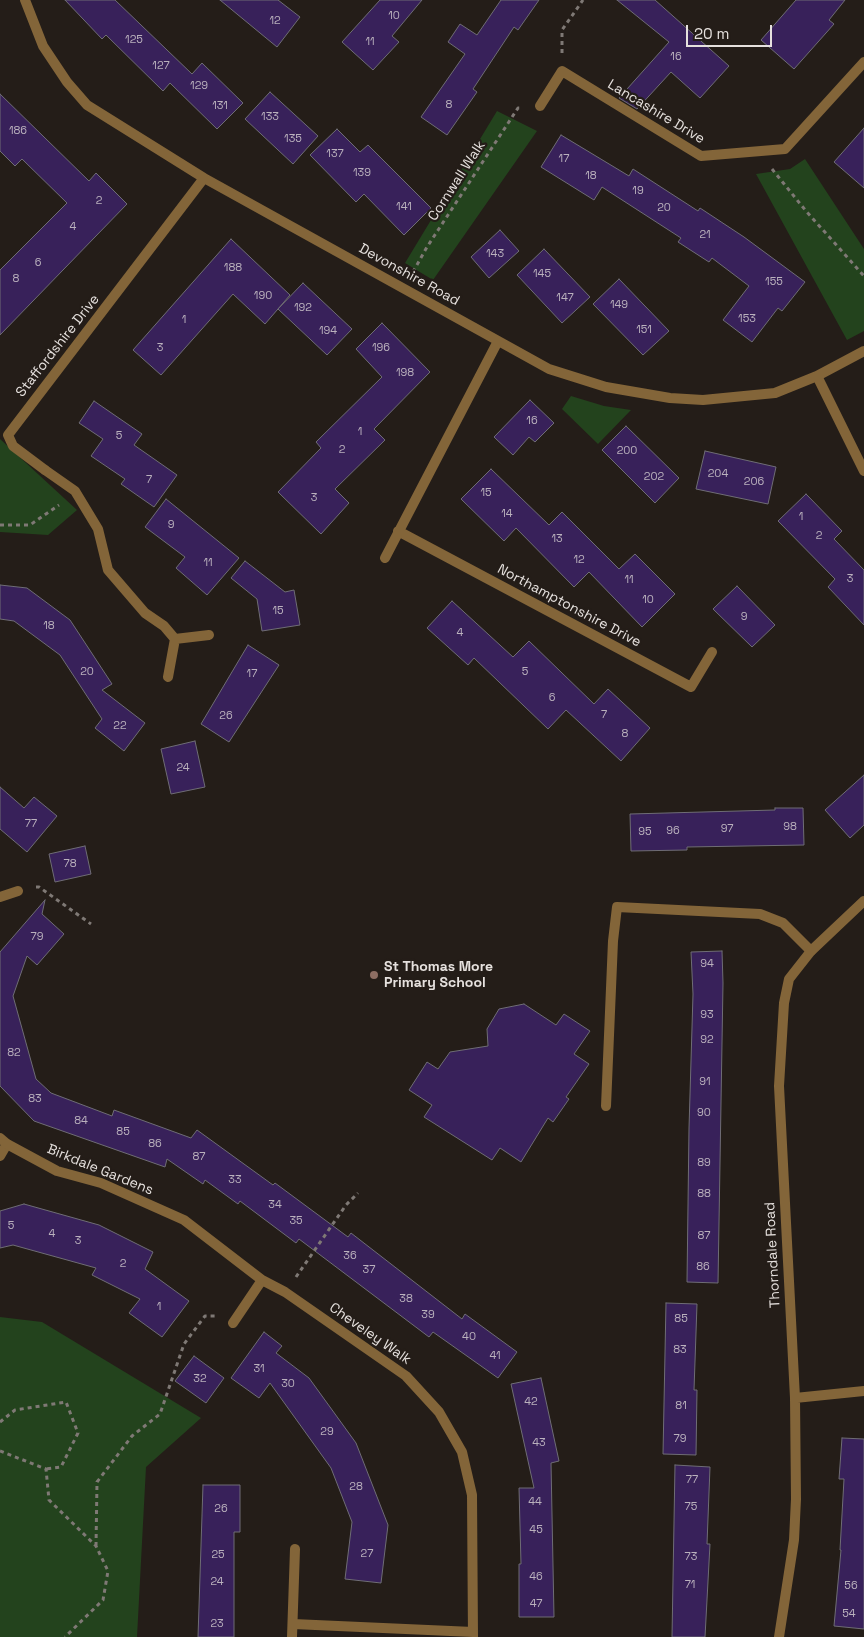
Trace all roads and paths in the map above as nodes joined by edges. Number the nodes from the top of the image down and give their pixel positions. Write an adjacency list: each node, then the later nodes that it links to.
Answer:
1 (25, 0): 7 (street, Devonshire Road)
2 (583, 0): 4 (path)
3 (864, 62): 4 (street, Lancashire Drive)
4 (562, 71): 5 (street)
5 (540, 106): 9 (path, Cornwall Walk)
6 (768, 164): 8 (path)
7 (204, 178): 9 (street, Devonshire Road); 14 (street, Staffordshire Drive)
8 (864, 276)
9 (405, 288): 10 (street, Devonshire Road)
10 (498, 341): 12 (street, Devonshire Road); 16 (street)
11 (860, 354): 12 (street, Devonshire Road)
12 (817, 376): 13 (street)
13 (864, 471)
14 (75, 491): 15 (path); 19 (street, Staffordshire Drive)
15 (0, 525)
16 (398, 530): 17 (street); 20 (street, Northamptonshire Drive)
17 (384, 558)
18 (209, 635): 19 (street)
19 (175, 639): 21 (street)
20 (712, 652)
21 (168, 678)
22 (18, 890): 23 (street); 25 (path)
23 (0, 897)
24 (864, 901): 26 (street, Thorndale Road)
25 (91, 924)
26 (811, 951): 27 (street); 36 (street, Thorndale Road)
27 (606, 1106)
28 (3, 1141): 29 (street, Birkdale Gardens); 31 (street, Birkdale Gardens)
29 (0, 1156)
30 (358, 1193): 33 (path)
31 (184, 1220): 32 (street, Cheveley Walk)
32 (262, 1280): 33 (street, Cheveley Walk); 34 (street)
33 (285, 1292): 43 (street, Cheveley Walk)
34 (233, 1323): 40 (path)
35 (864, 1391): 36 (street)
36 (795, 1398): 46 (street, Thorndale Road)
37 (0, 1422): 39 (path)
38 (0, 1451): 39 (path)
39 (46, 1469): 40 (path)
40 (96, 1546): 44 (path)
41 (295, 1548): 42 (street)
42 (293, 1624): 43 (street, Cheveley Walk); 45 (street)
43 (473, 1634)
44 (65, 1637)
45 (292, 1637)
46 (779, 1637)

